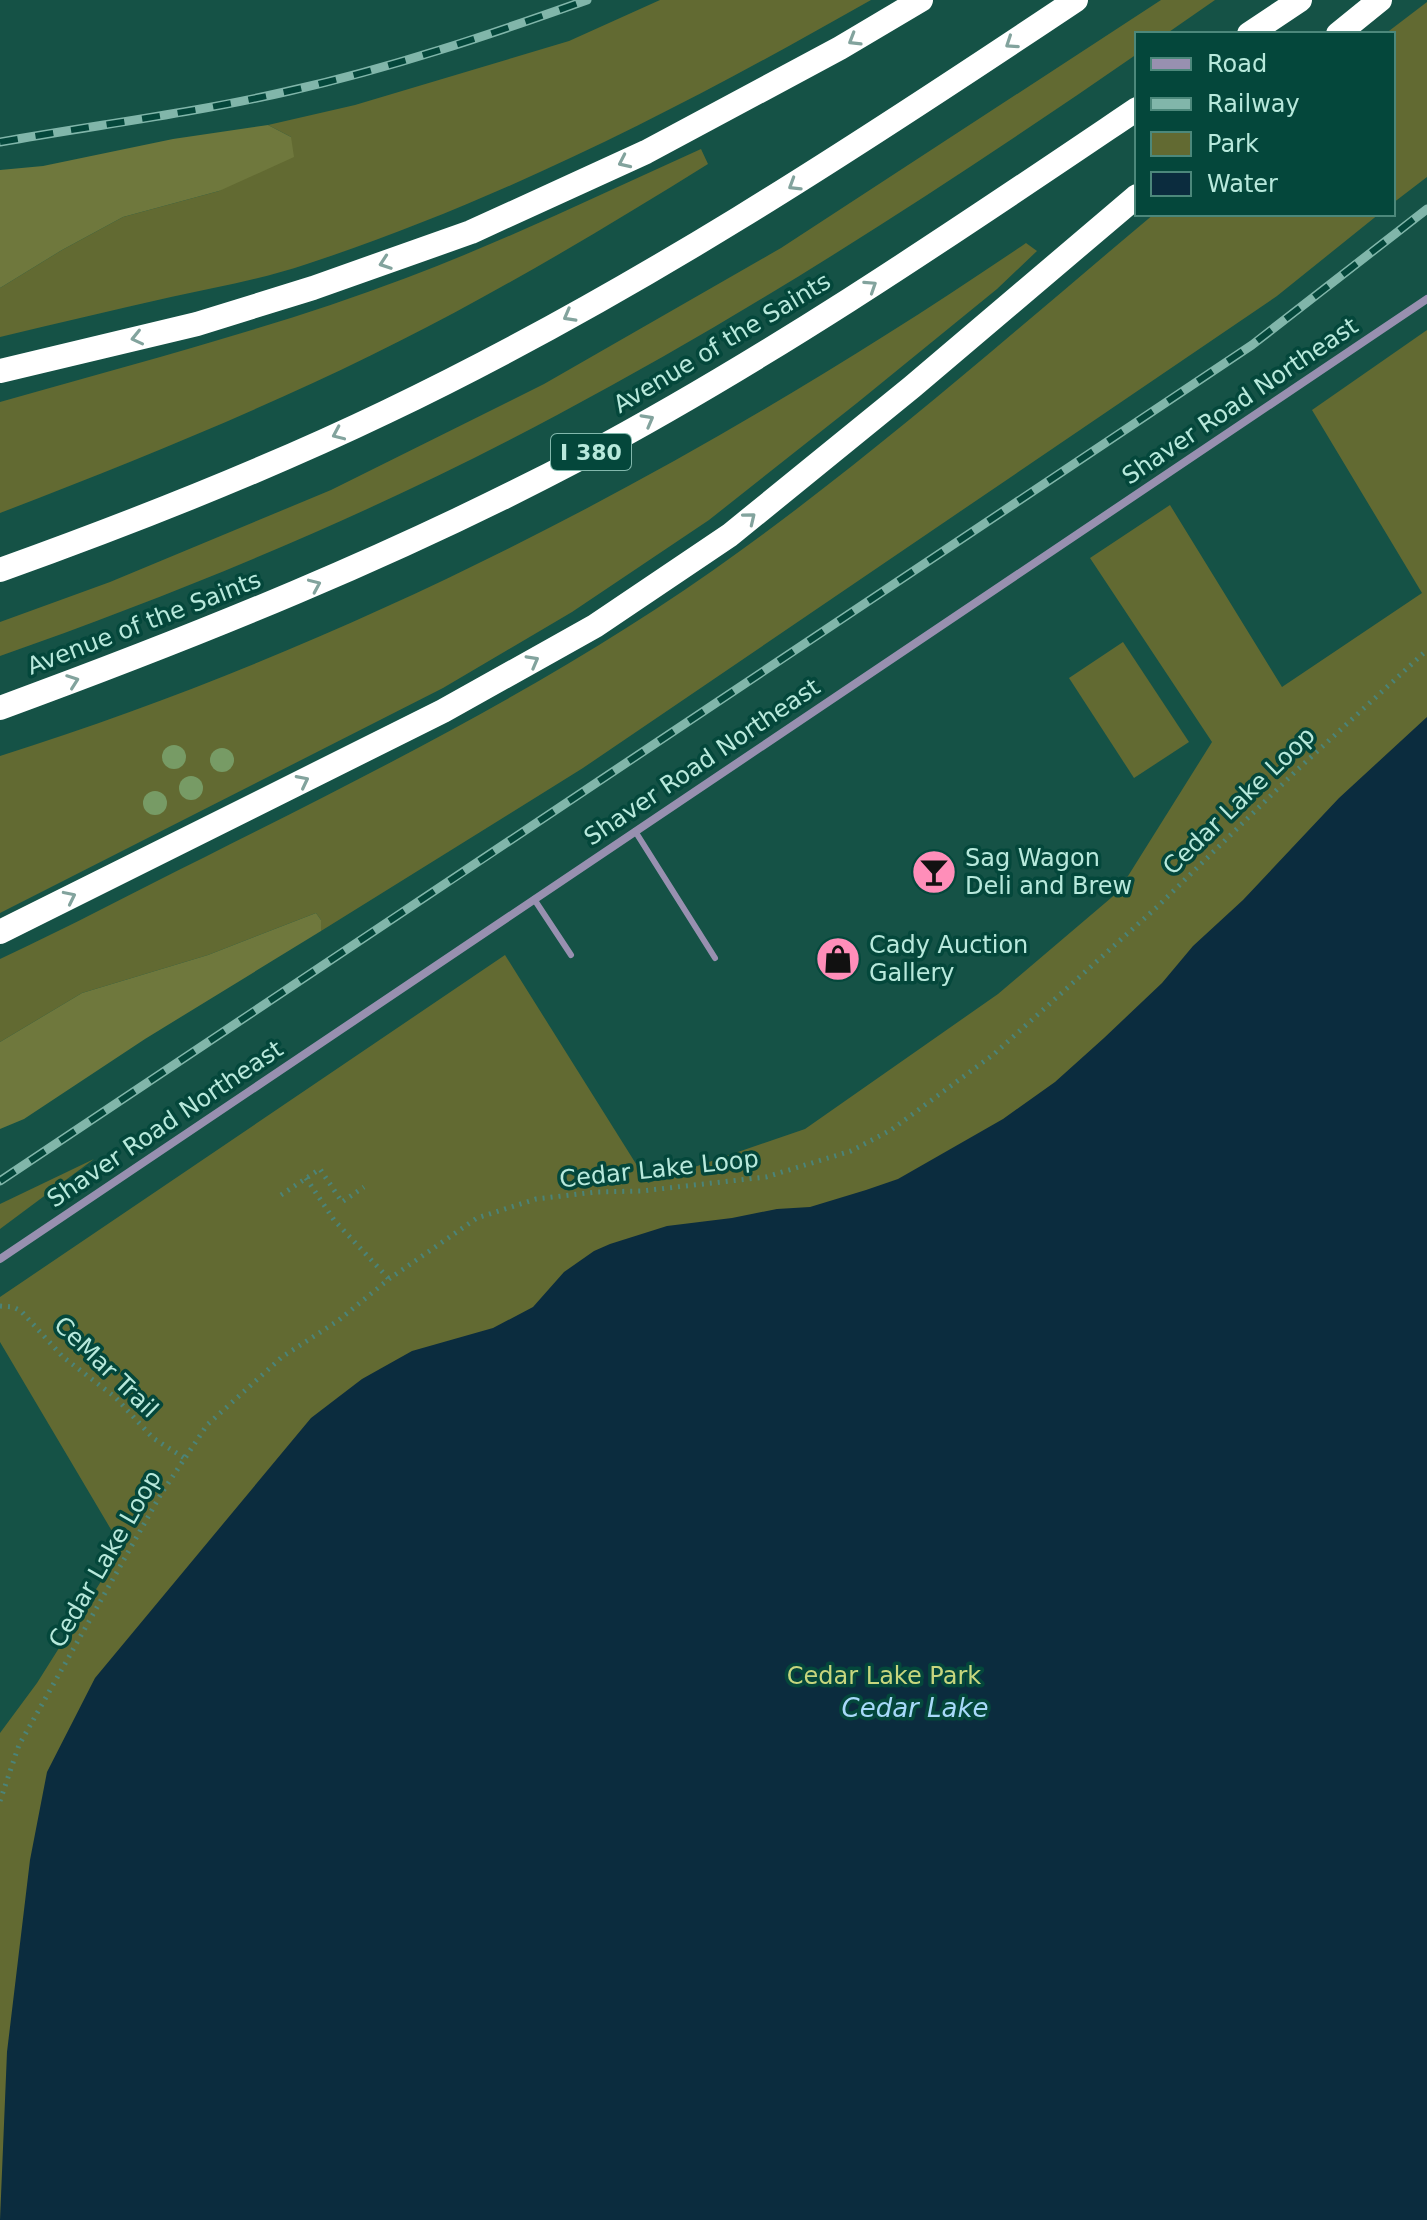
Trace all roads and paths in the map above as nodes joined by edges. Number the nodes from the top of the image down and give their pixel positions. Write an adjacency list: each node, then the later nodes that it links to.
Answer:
1 (921, 0): 10 (highway, one-way to 10)
2 (1076, 0): 11 (highway, one-way to 11)
3 (1300, 0): 5 (highway)
4 (1380, 0): 6 (highway)
5 (1252, 32)
6 (1340, 32)
7 (1135, 110): 13 (highway, Avenue of the Saints / I 380, one-way to 7)
8 (1135, 198): 16 (highway, one-way to 8)
9 (1427, 299): 14 (street, Shaver Road Northeast)
10 (0, 371)
11 (0, 570)
12 (1427, 650): 23 (path, Cedar Lake Loop)
13 (0, 708)
14 (635, 831): 15 (street, Shaver Road Northeast); 18 (lane)
15 (534, 899): 17 (lane); 22 (street, Shaver Road Northeast)
16 (0, 932)
17 (571, 955)
18 (715, 958)
19 (306, 1178): 20 (path); 21 (path); 23 (path)
20 (364, 1187)
21 (281, 1195)
22 (0, 1259)
23 (389, 1279): 25 (path, Cedar Lake Loop)
24 (0, 1306): 25 (path, CeMar Trail)
25 (186, 1459): 26 (path, Cedar Lake Loop)
26 (0, 1801)

